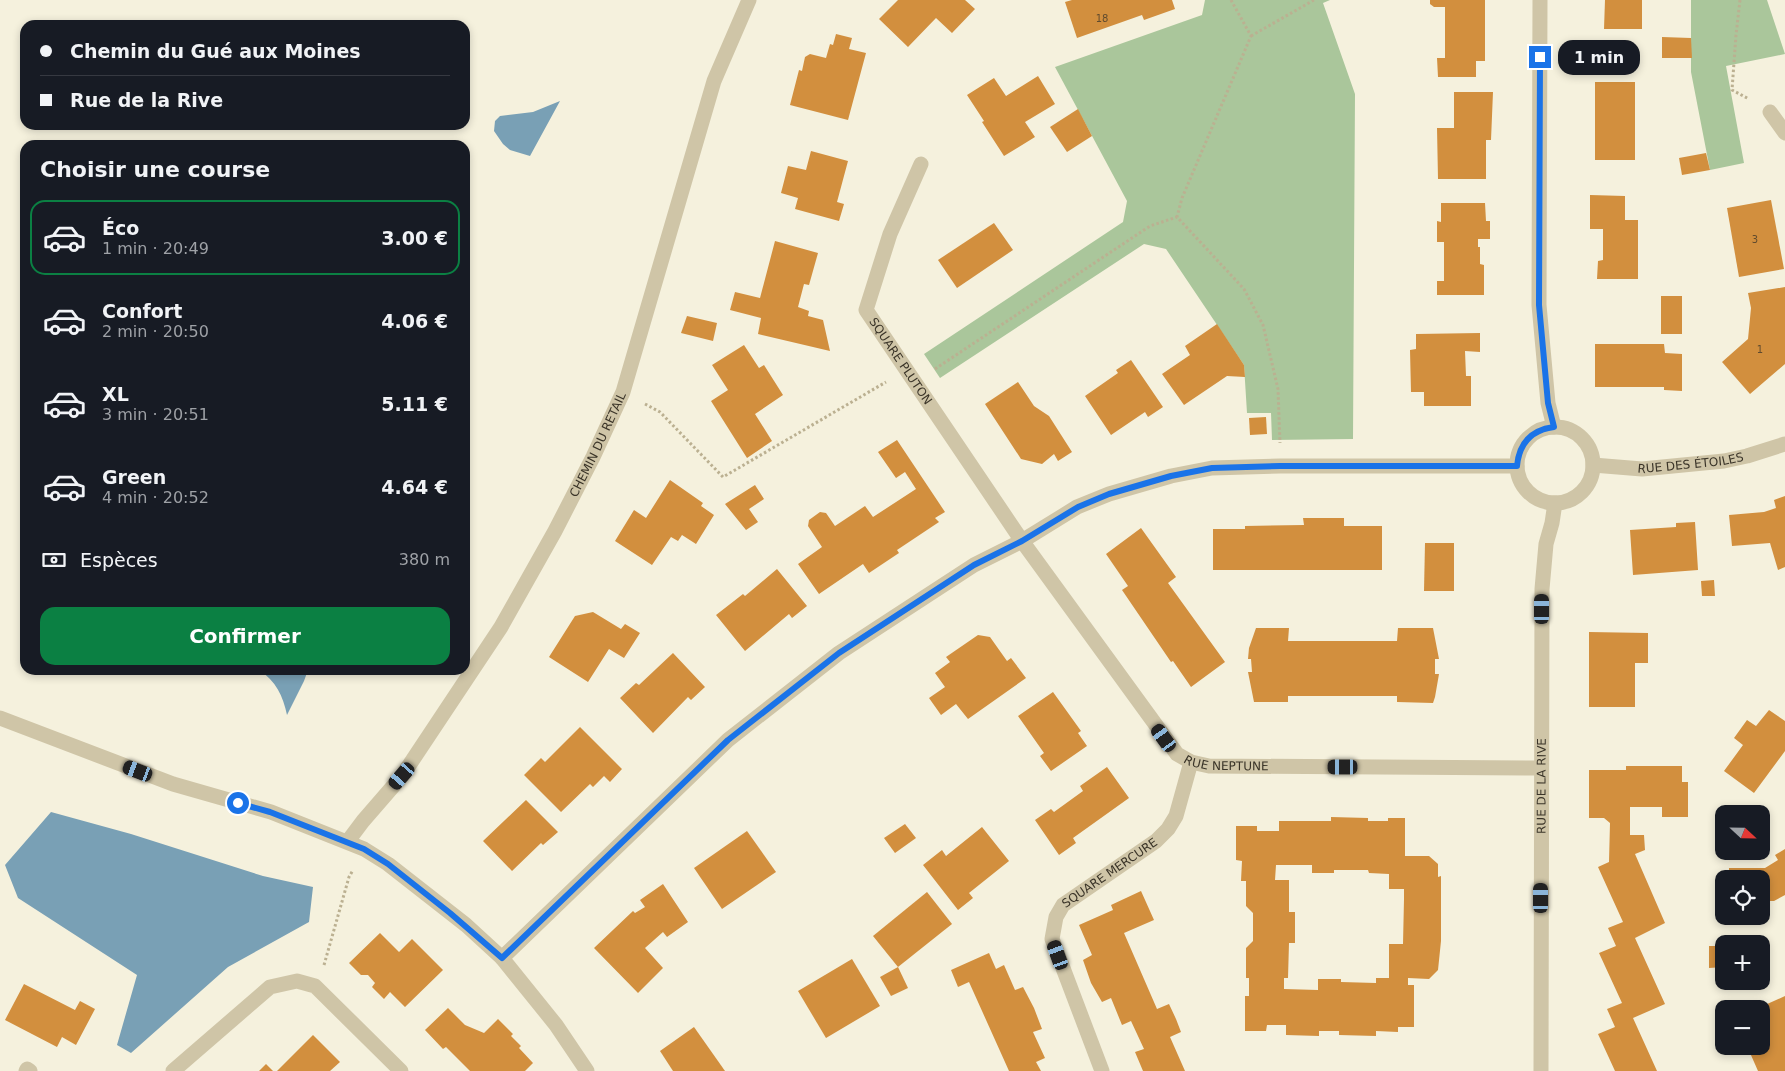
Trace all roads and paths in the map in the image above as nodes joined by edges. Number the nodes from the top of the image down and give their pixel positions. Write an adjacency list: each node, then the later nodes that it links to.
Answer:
1 (749, 0): 12 (street, CHEMIN DU RETAIL)
2 (1231, 0): 6 (path)
3 (1314, 0): 6 (path)
4 (1540, 0): 13 (street)
5 (1740, 0): 7 (path)
6 (1251, 36): 10 (path)
7 (1770, 112): 8 (street)
8 (1785, 132)
9 (921, 164): 11 (street, SQUARE PLUTON)
10 (1177, 217): 11 (path); 16 (path)
11 (911, 376): 12 (path); 19 (street, SQUARE PLUTON)
12 (623, 392): 20 (street, CHEMIN DU RETAIL)
13 (1554, 427): 15 (street); 17 (street)
14 (1785, 444): 15 (street, RUE DES ÉTOILES)
15 (1593, 465): 18 (street)
16 (1280, 466): 17 (street); 19 (street)
17 (1517, 466): 18 (street)
18 (1555, 503): 24 (street, RUE DE LA RIVE)
19 (1022, 541): 23 (street, RUE NEPTUNE); 27 (street)
20 (470, 674)
21 (469, 675): 25 (street, CHEMIN DU RETAIL)
22 (0, 718): 25 (street)
23 (1191, 762): 24 (street, RUE NEPTUNE); 34 (street, SQUARE MERCURE)
24 (1541, 768): 35 (street, RUE DE LA RIVE)
25 (348, 841): 26 (street)
26 (364, 849): 27 (street); 28 (path)
27 (502, 958): 33 (street)
28 (315, 986): 31 (street); 32 (street)
29 (26, 1071): 30 (street)
30 (30, 1071)
31 (173, 1071)
32 (401, 1071)
33 (588, 1071)
34 (1102, 1071)
35 (1541, 1071)

